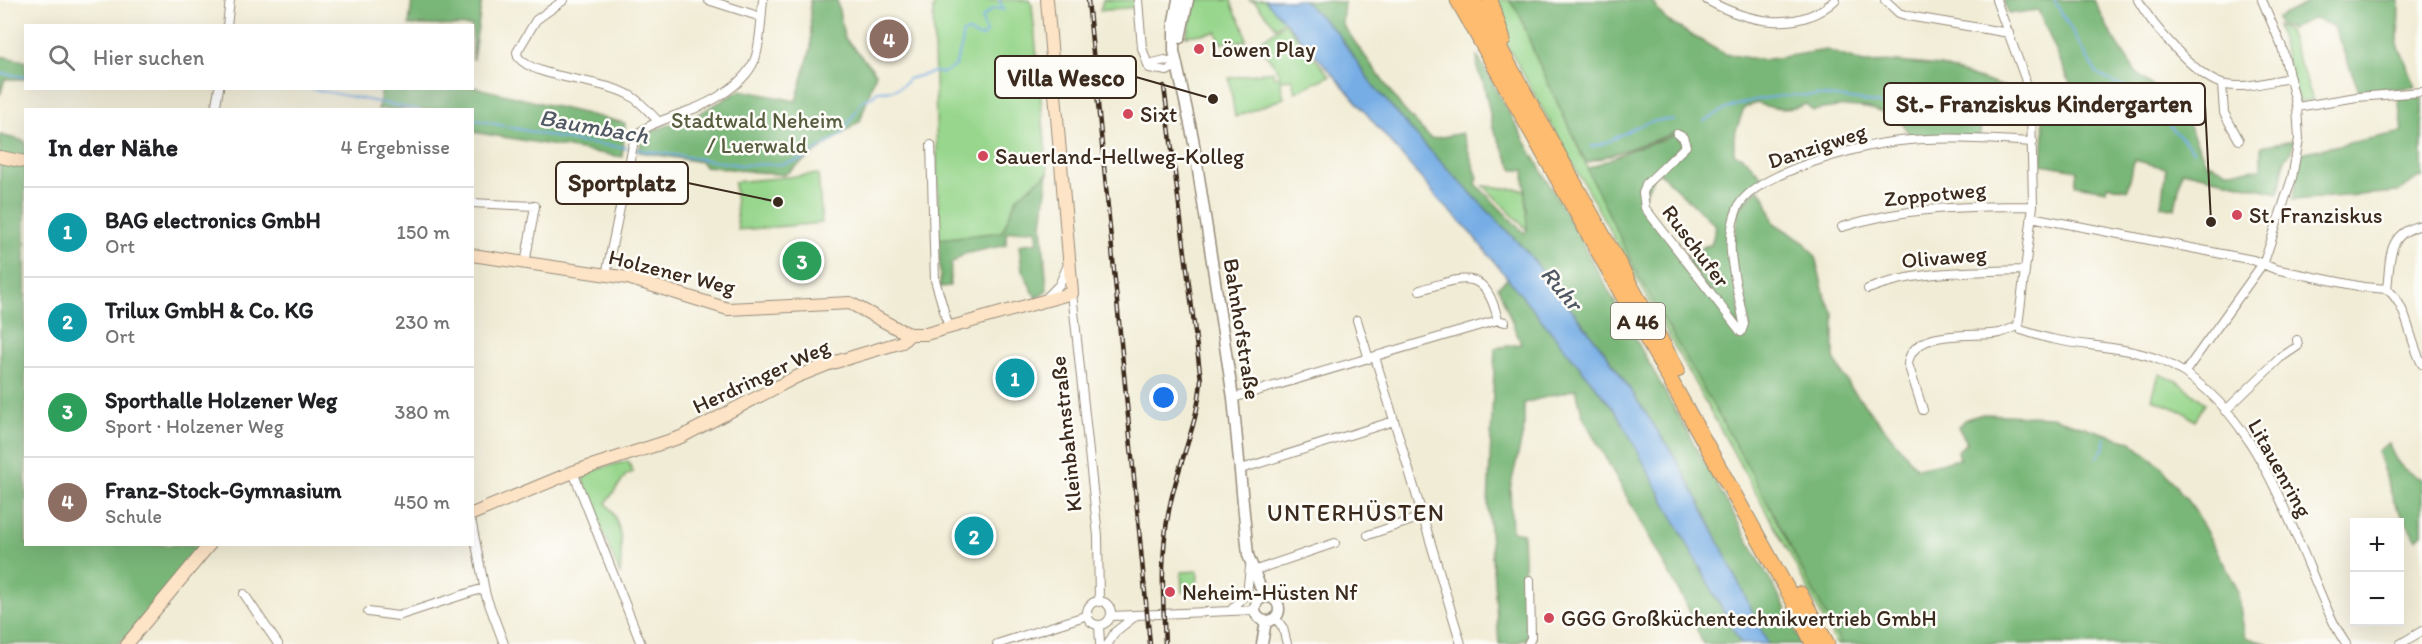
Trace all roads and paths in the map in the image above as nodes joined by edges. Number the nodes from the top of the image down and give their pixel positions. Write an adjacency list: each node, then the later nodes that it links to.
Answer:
1 (230, 0): 19 (street)
2 (564, 0): 29 (street)
3 (708, 0): 18 (street)
4 (763, 0): 18 (street)
5 (1047, 0): 42 (main road, Kleinbahnstraße)
6 (1138, 0): 21 (street)
7 (1178, 0): 21 (street, Bahnhofstraße)
8 (1188, 0): 21 (street, Bahnhofstraße)
9 (1458, 0): 99 (highway, A 46)
10 (1473, 0): 26 (highway, A 46)
11 (1490, 0): 26 (highway)
12 (1707, 0): 13 (street)
13 (1835, 0)
14 (1885, 0): 20 (street)
15 (1996, 0): 20 (street)
16 (2138, 0): 23 (street)
17 (2262, 0): 22 (street)
18 (761, 17): 29 (street)
19 (227, 24)
20 (2009, 33): 32 (street)
21 (1178, 65): 61 (street, Bahnhofstraße)
22 (2290, 78): 23 (street); 27 (street)
23 (2222, 84): 31 (street)
24 (219, 90): 28 (street)
25 (2422, 92): 27 (street)
26 (1530, 103): 100 (highway, A 46)
27 (2297, 107): 43 (street)
28 (215, 108)
29 (658, 121): 46 (street)
30 (1677, 134): 53 (street, Ruschufer)
31 (2239, 140)
32 (2033, 142): 37 (street); 53 (street, Danzigweg)
33 (931, 145): 55 (street)
34 (0, 157): 35 (main road)
35 (24, 162)
36 (474, 203): 44 (street)
37 (2032, 206): 38 (street); 40 (street, Zoppotweg)
38 (2031, 217): 43 (street); 45 (street)
39 (2422, 225): 47 (street)
40 (1842, 227)
41 (474, 255): 44 (main road, Holzener Weg)
42 (1069, 261): 50 (main road, Kleinbahnstraße); 51 (street)
43 (2264, 262): 47 (street); 60 (street)
44 (525, 264): 46 (main road, Holzener Weg)
45 (2025, 270): 49 (street, Olivaweg); 54 (street)
46 (606, 275): 56 (main road, Holzener Weg)
47 (2387, 289): 59 (street)
48 (1420, 290): 58 (street)
49 (1868, 290)
50 (1072, 293): 51 (main road, Herdringer Weg); 78 (street, Kleinbahnstraße)
51 (1041, 302): 55 (main road, Herdringer Weg)
52 (1358, 320): 58 (street)
53 (1744, 320)
54 (2018, 326): 60 (street, Litauenring); 62 (street)
55 (949, 328): 56 (main road, Herdringer Weg)
56 (909, 334): 66 (main road, Herdringer Weg)
57 (2297, 340): 63 (street)
58 (1372, 358): 61 (street); 64 (street)
59 (2422, 363)
60 (2185, 372): 63 (street, Litauenring)
61 (1233, 398): 65 (street, Bahnhofstraße)
62 (1923, 410)
63 (2225, 411): 101 (street, Litauenring)
64 (1394, 421): 65 (street); 68 (street)
65 (1241, 469): 73 (street, Bahnhofstraße)
66 (573, 472): 67 (main road, Herdringer Weg); 91 (street)
67 (474, 513)
68 (1424, 516): 70 (street); 97 (street)
69 (474, 535): 75 (street)
70 (1368, 535)
71 (1335, 543): 73 (street)
72 (208, 546): 88 (main road)
73 (1252, 568): 77 (street, Bahnhofstraße); 79 (street)
74 (1530, 580): 98 (street)
75 (484, 588): 81 (street); 90 (street)
76 (244, 594): 89 (street)
77 (1264, 597): 80 (street); 85 (street, Bahnhofstraße)
78 (1099, 602): 82 (street); 83 (street)
79 (1231, 610): 80 (street); 84 (street)
80 (1255, 610): 85 (street, Bahnhofstraße)
81 (368, 612)
82 (1088, 615): 86 (street); 92 (street)
83 (1111, 615): 84 (street); 86 (street)
84 (1134, 617): 94 (street)
85 (1271, 619): 95 (street); 96 (street, Bahnhofstraße)
86 (1099, 625): 93 (street)
87 (2422, 631): 102 (street)
88 (127, 644)
89 (278, 644)
90 (504, 644)
91 (641, 644)
92 (997, 644)
93 (1100, 644)
94 (1108, 644)
95 (1262, 644)
96 (1287, 644)
97 (1461, 644)
98 (1528, 644)
99 (1813, 644)
100 (1827, 644)
101 (2346, 644)
102 (2400, 644)

